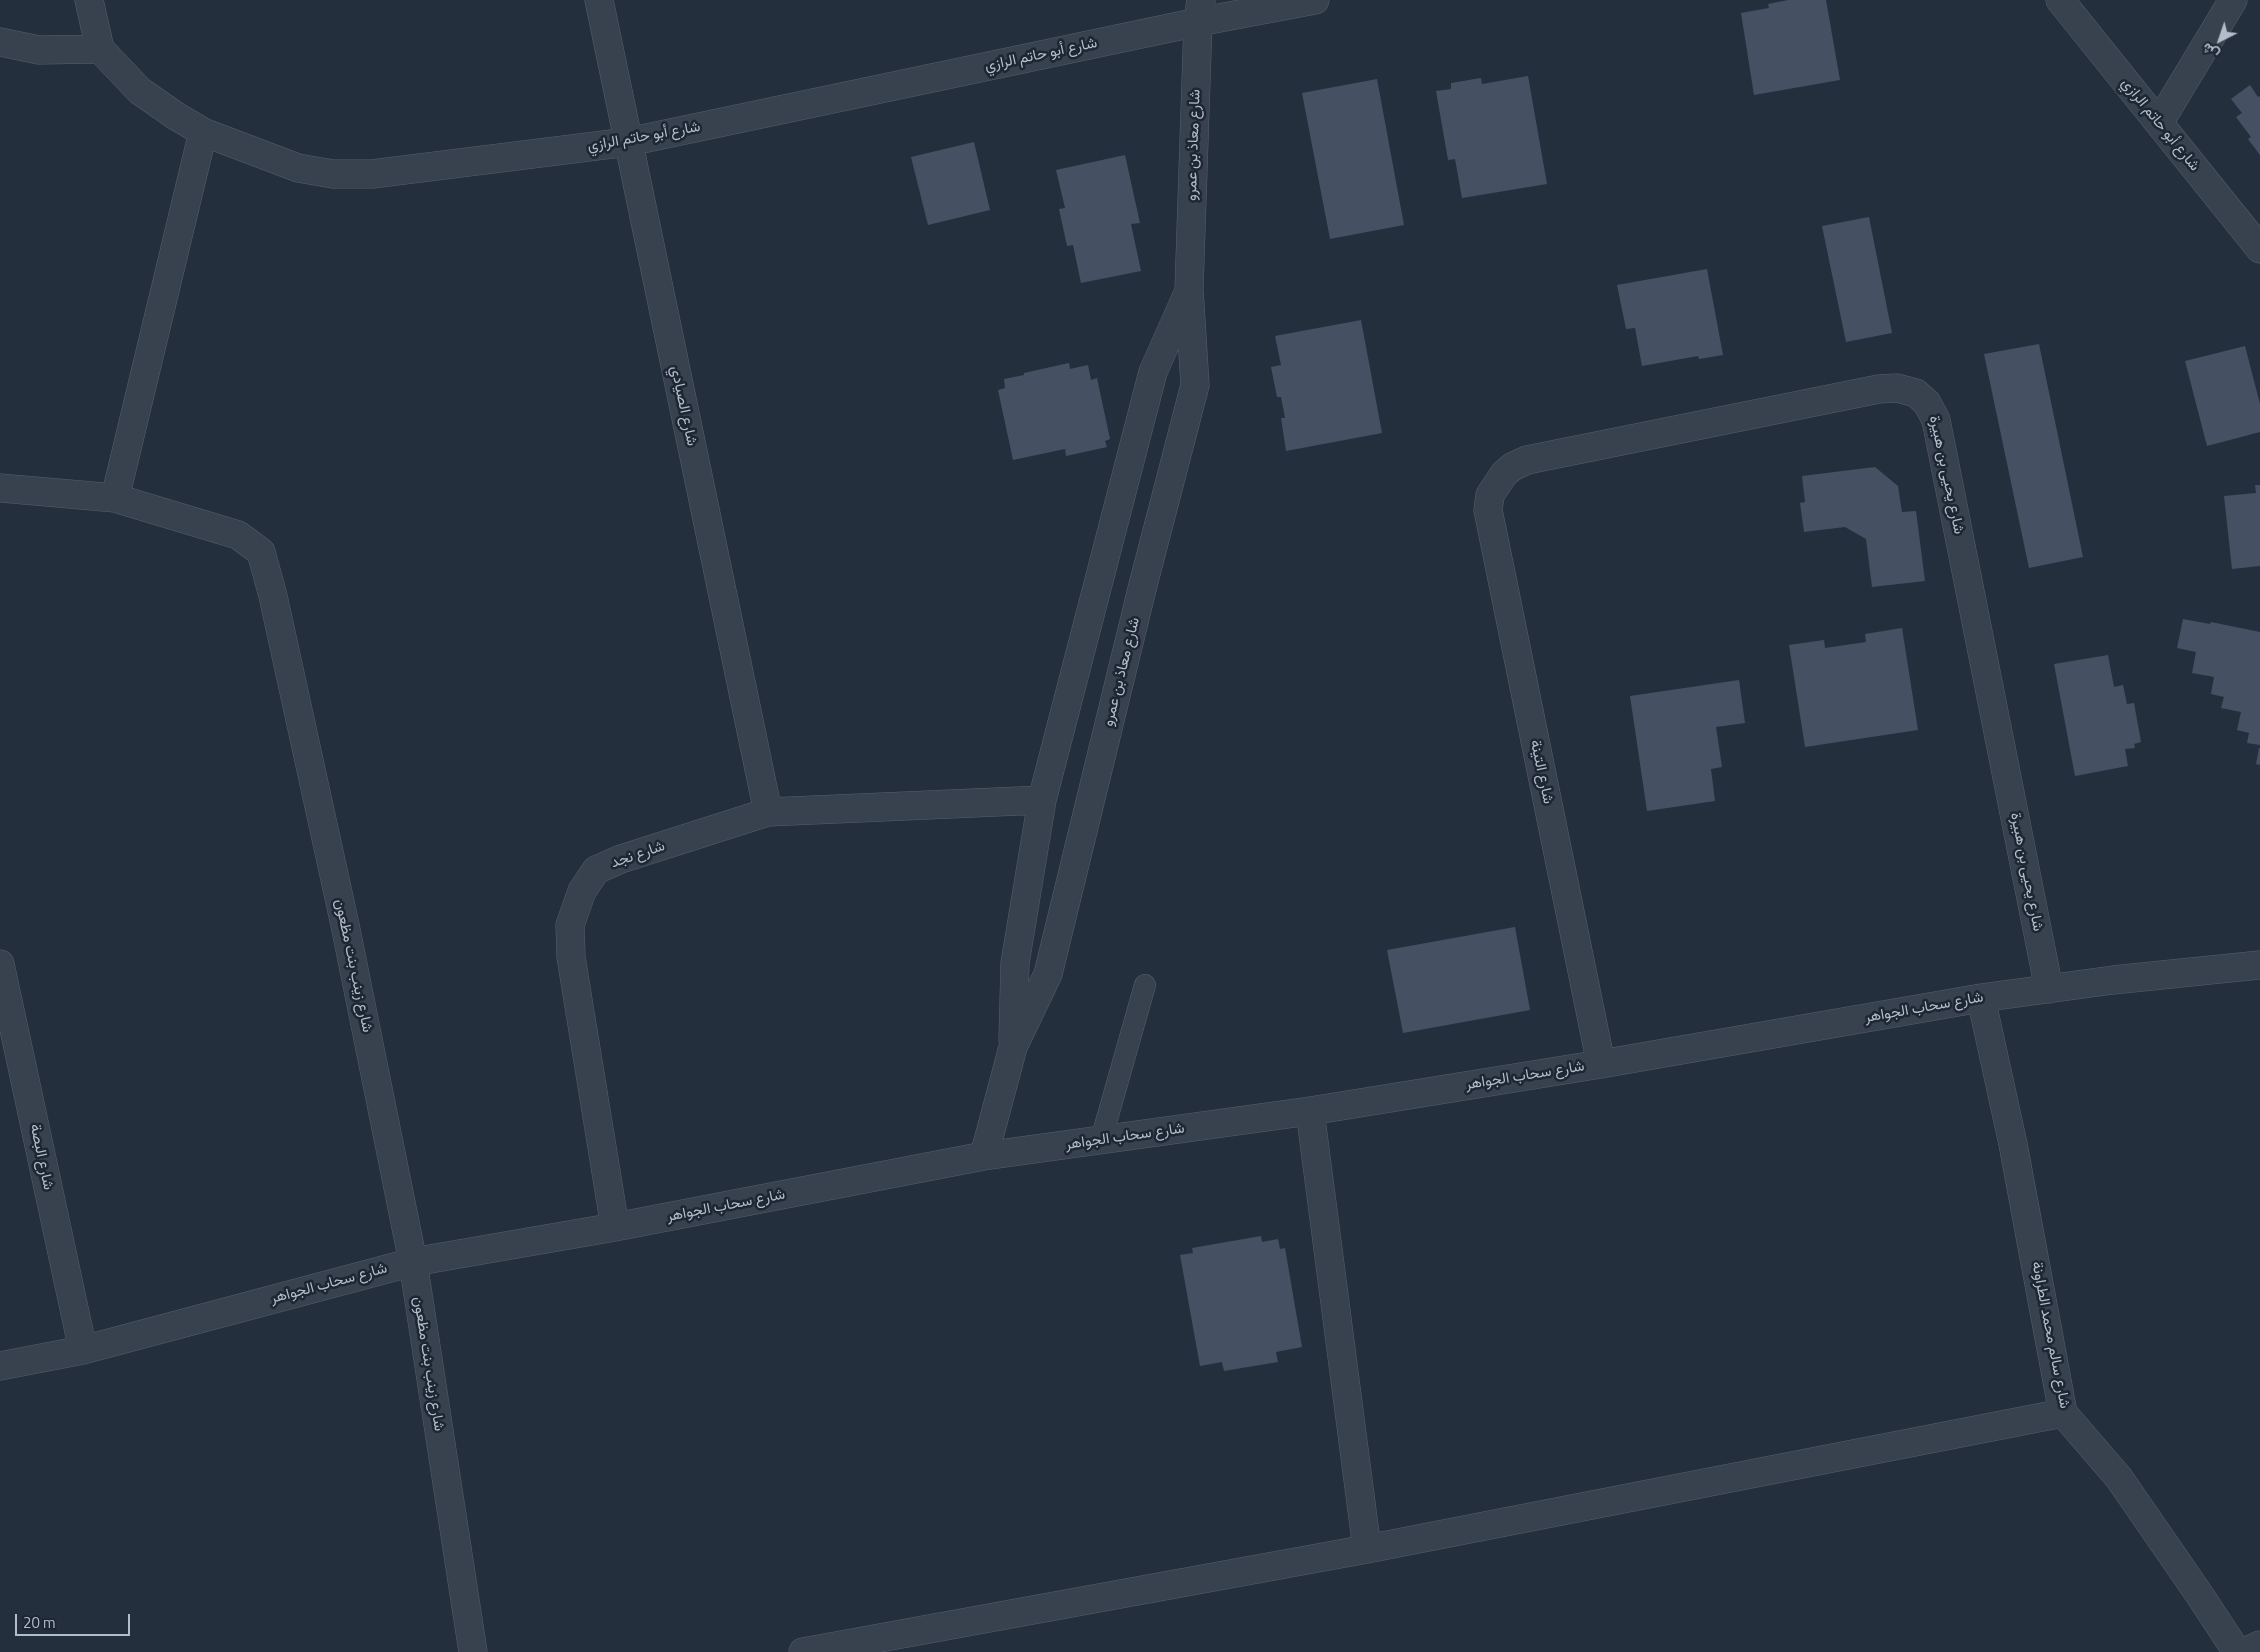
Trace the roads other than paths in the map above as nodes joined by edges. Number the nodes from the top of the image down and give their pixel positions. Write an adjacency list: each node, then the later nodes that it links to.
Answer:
1 (88, 0): 8 (street)
2 (599, 0): 11 (street, شارع الصيادي)
3 (1315, 0): 6 (street, شارع أبو حاتم الرازي)
4 (2060, 0): 9 (street, شارع أبو حاتم الرازي)
5 (2233, 0): 9 (street)
6 (1200, 11): 11 (street, شارع أبو حاتم الرازي); 13 (street, شارع معاذ بن عمرو)
7 (0, 42): 8 (street)
8 (100, 49): 10 (street, شارع أبو حاتم الرازي)
9 (2159, 123): 12 (street, شارع أبو حاتم الرازي)
10 (203, 132): 11 (street, شارع أبو حاتم الرازي); 16 (street)
11 (628, 142): 18 (street, شارع الصيادي)
12 (2260, 249)
13 (1189, 290): 17 (street, شارع معاذ بن عمرو); 24 (street, شارع معاذ بن عمرو)
14 (1498, 482): 22 (street, شارع يحيى بن هبيرة); 25 (street, شارع التينة)
15 (0, 488): 16 (street, شارع زينب بنت مظعون)
16 (115, 498): 30 (street, شارع زينب بنت مظعون)
17 (1042, 800): 18 (street, شارع نجد); 24 (street, شارع معاذ بن عمرو)
18 (768, 812): 29 (street, شارع نجد)
19 (0, 964): 31 (street, شارع البصة)
20 (2260, 965): 22 (street, شارع سحاب الجواهر)
21 (1146, 985): 27 (lane)
22 (2049, 989): 23 (street, شارع سحاب الجواهر)
23 (1981, 998): 25 (street, شارع سحاب الجواهر); 33 (street, شارع سالم محمد الطراونة)
24 (1013, 1047): 28 (street, شارع معاذ بن عمرو)
25 (1601, 1064): 26 (street, شارع سحاب الجواهر)
26 (1310, 1111): 27 (street, شارع سحاب الجواهر); 34 (street)
27 (1101, 1140): 28 (street, شارع سحاب الجواهر)
28 (984, 1156): 29 (street, شارع سحاب الجواهر)
29 (614, 1228): 30 (street, شارع سحاب الجواهر)
30 (413, 1262): 31 (street, شارع سحاب الجواهر); 36 (street, شارع زينب بنت مظعون)
31 (83, 1350): 32 (street, شارع سحاب الجواهر)
32 (0, 1366)
33 (2063, 1413): 34 (street); 38 (street, شارع سالم محمد الطراونة)
34 (1367, 1549): 37 (street)
35 (2260, 1645): 39 (street)
36 (473, 1652)
37 (802, 1652)
38 (2237, 1652)
39 (2246, 1652)

